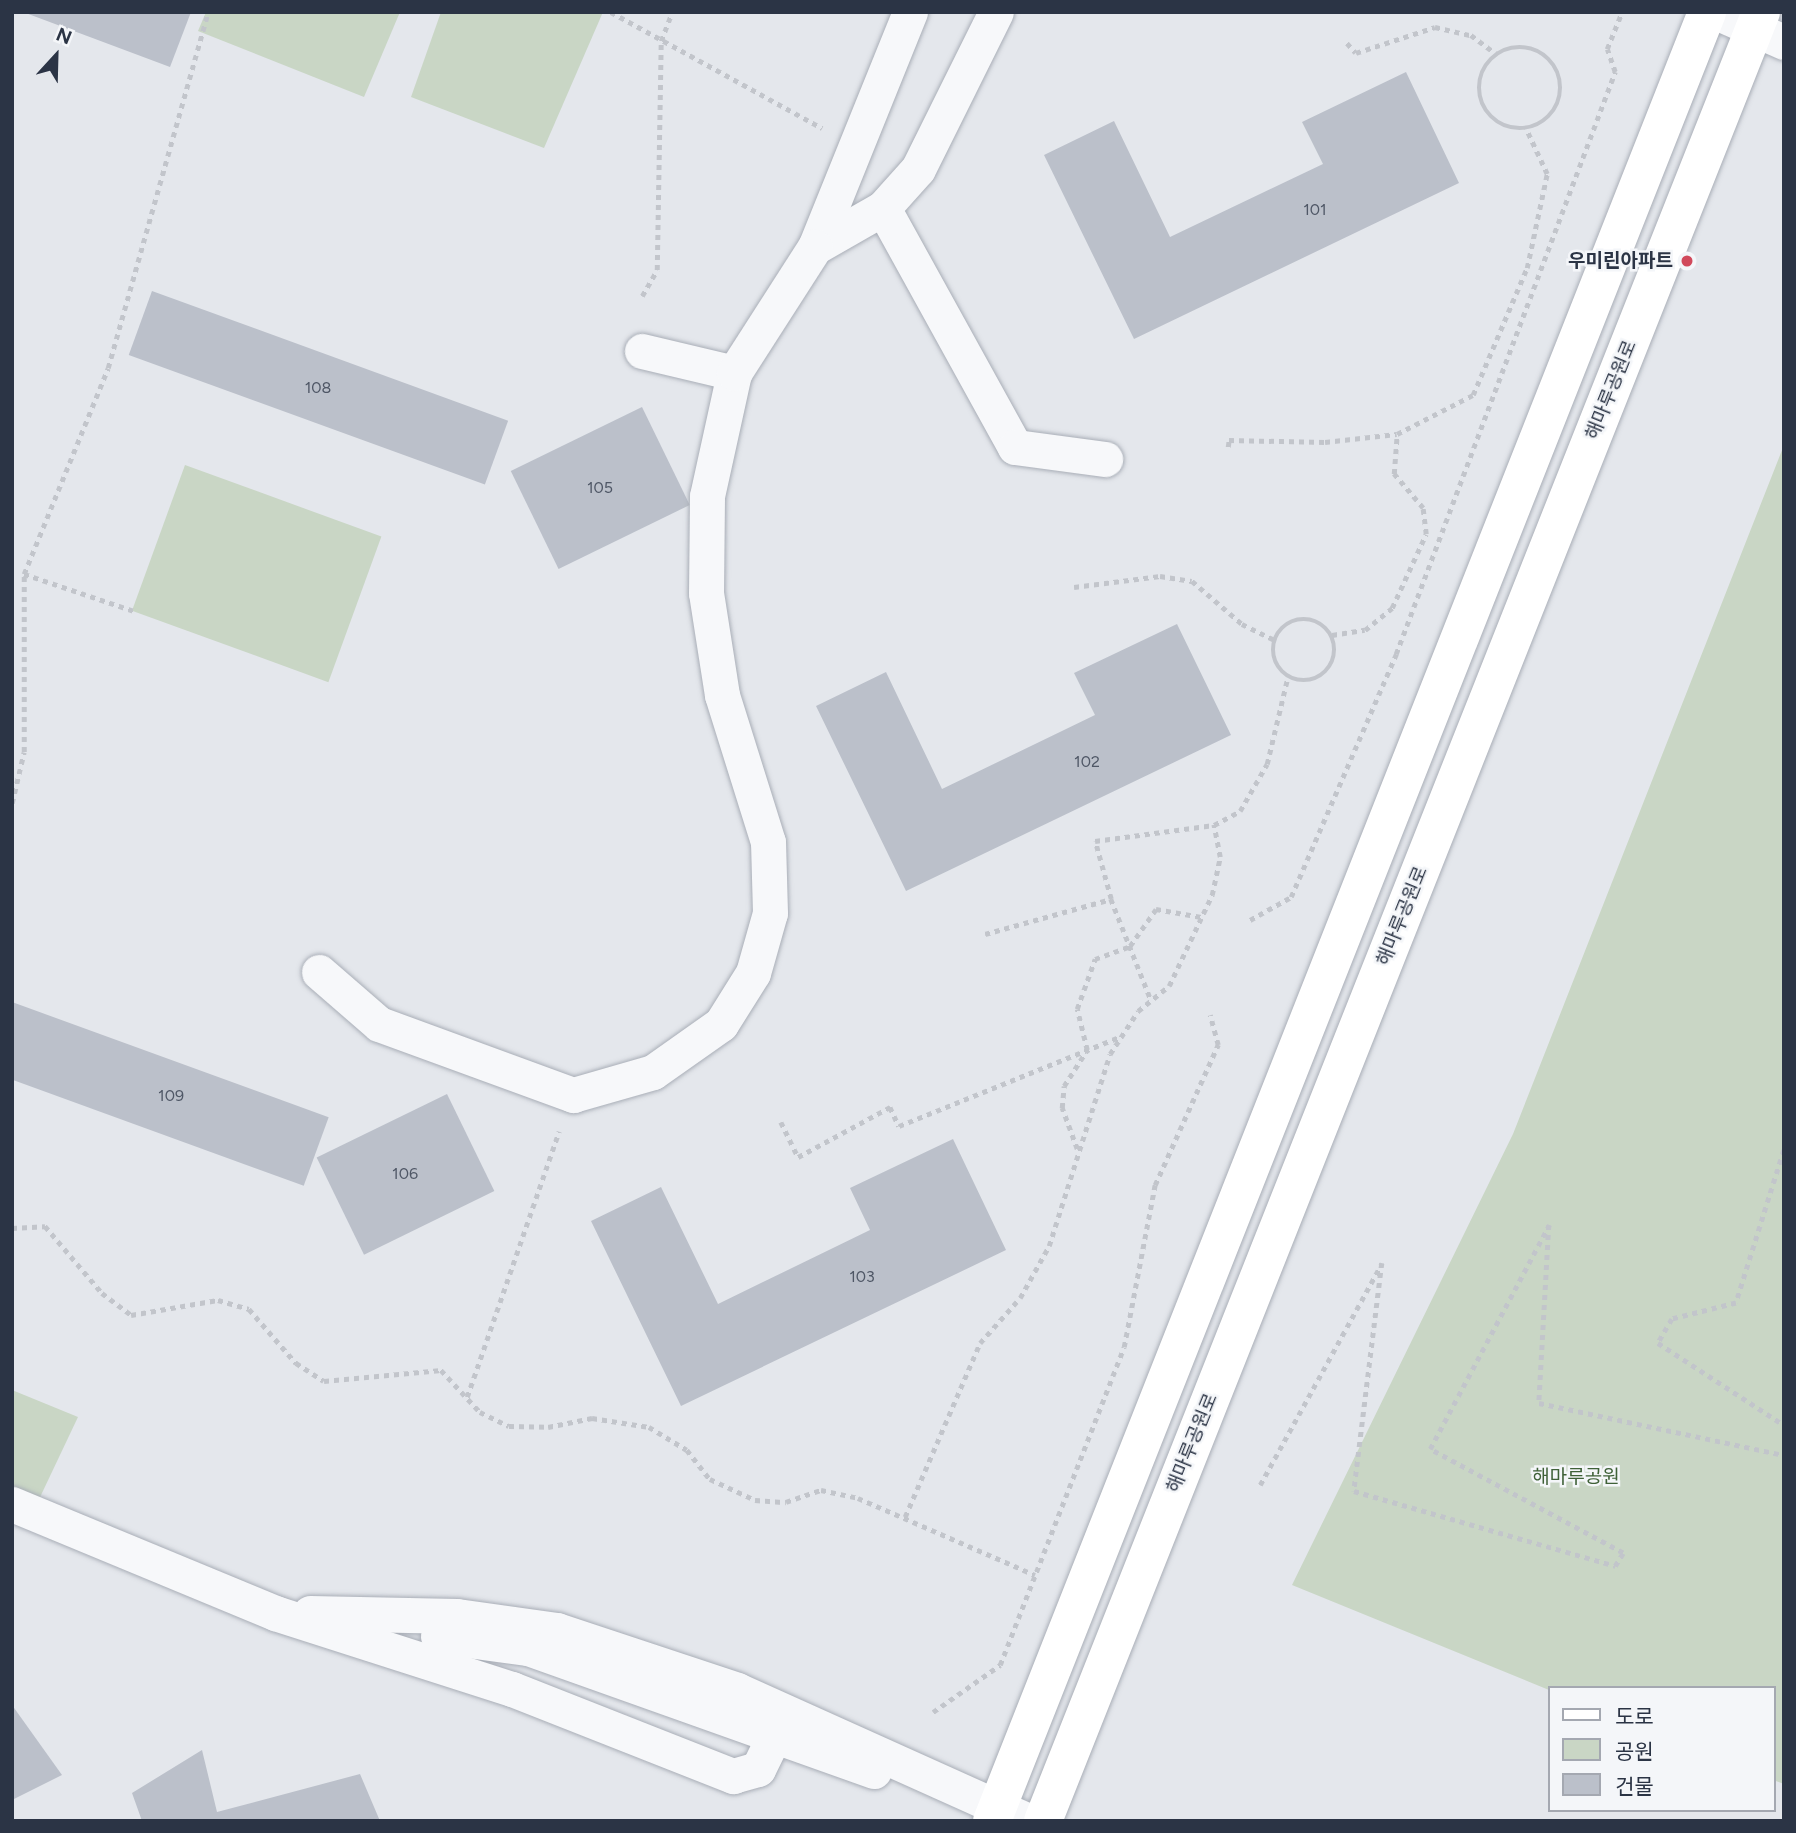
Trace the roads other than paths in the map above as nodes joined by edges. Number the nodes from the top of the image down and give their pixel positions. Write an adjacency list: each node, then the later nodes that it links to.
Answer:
1 (910, 12): 7 (street)
2 (996, 12): 6 (street)
3 (1707, 12): 19 (street)
4 (1716, 12): 5 (street)
5 (1767, 28): 20 (street, 해마루공원로)
6 (883, 208): 7 (street); 10 (street)
7 (816, 247): 9 (street)
8 (642, 351): 9 (street)
9 (734, 373): 11 (street)
10 (1105, 459)
11 (319, 972)
12 (12, 1504): 13 (street)
13 (275, 1613): 14 (street); 15 (street); 19 (street)
14 (528, 1647): 15 (street); 16 (street)
15 (512, 1689): 17 (street)
16 (659, 1696): 17 (street); 18 (street)
17 (642, 1740): 18 (street)
18 (772, 1740): 19 (street)
19 (1005, 1817)
20 (1043, 1821)

